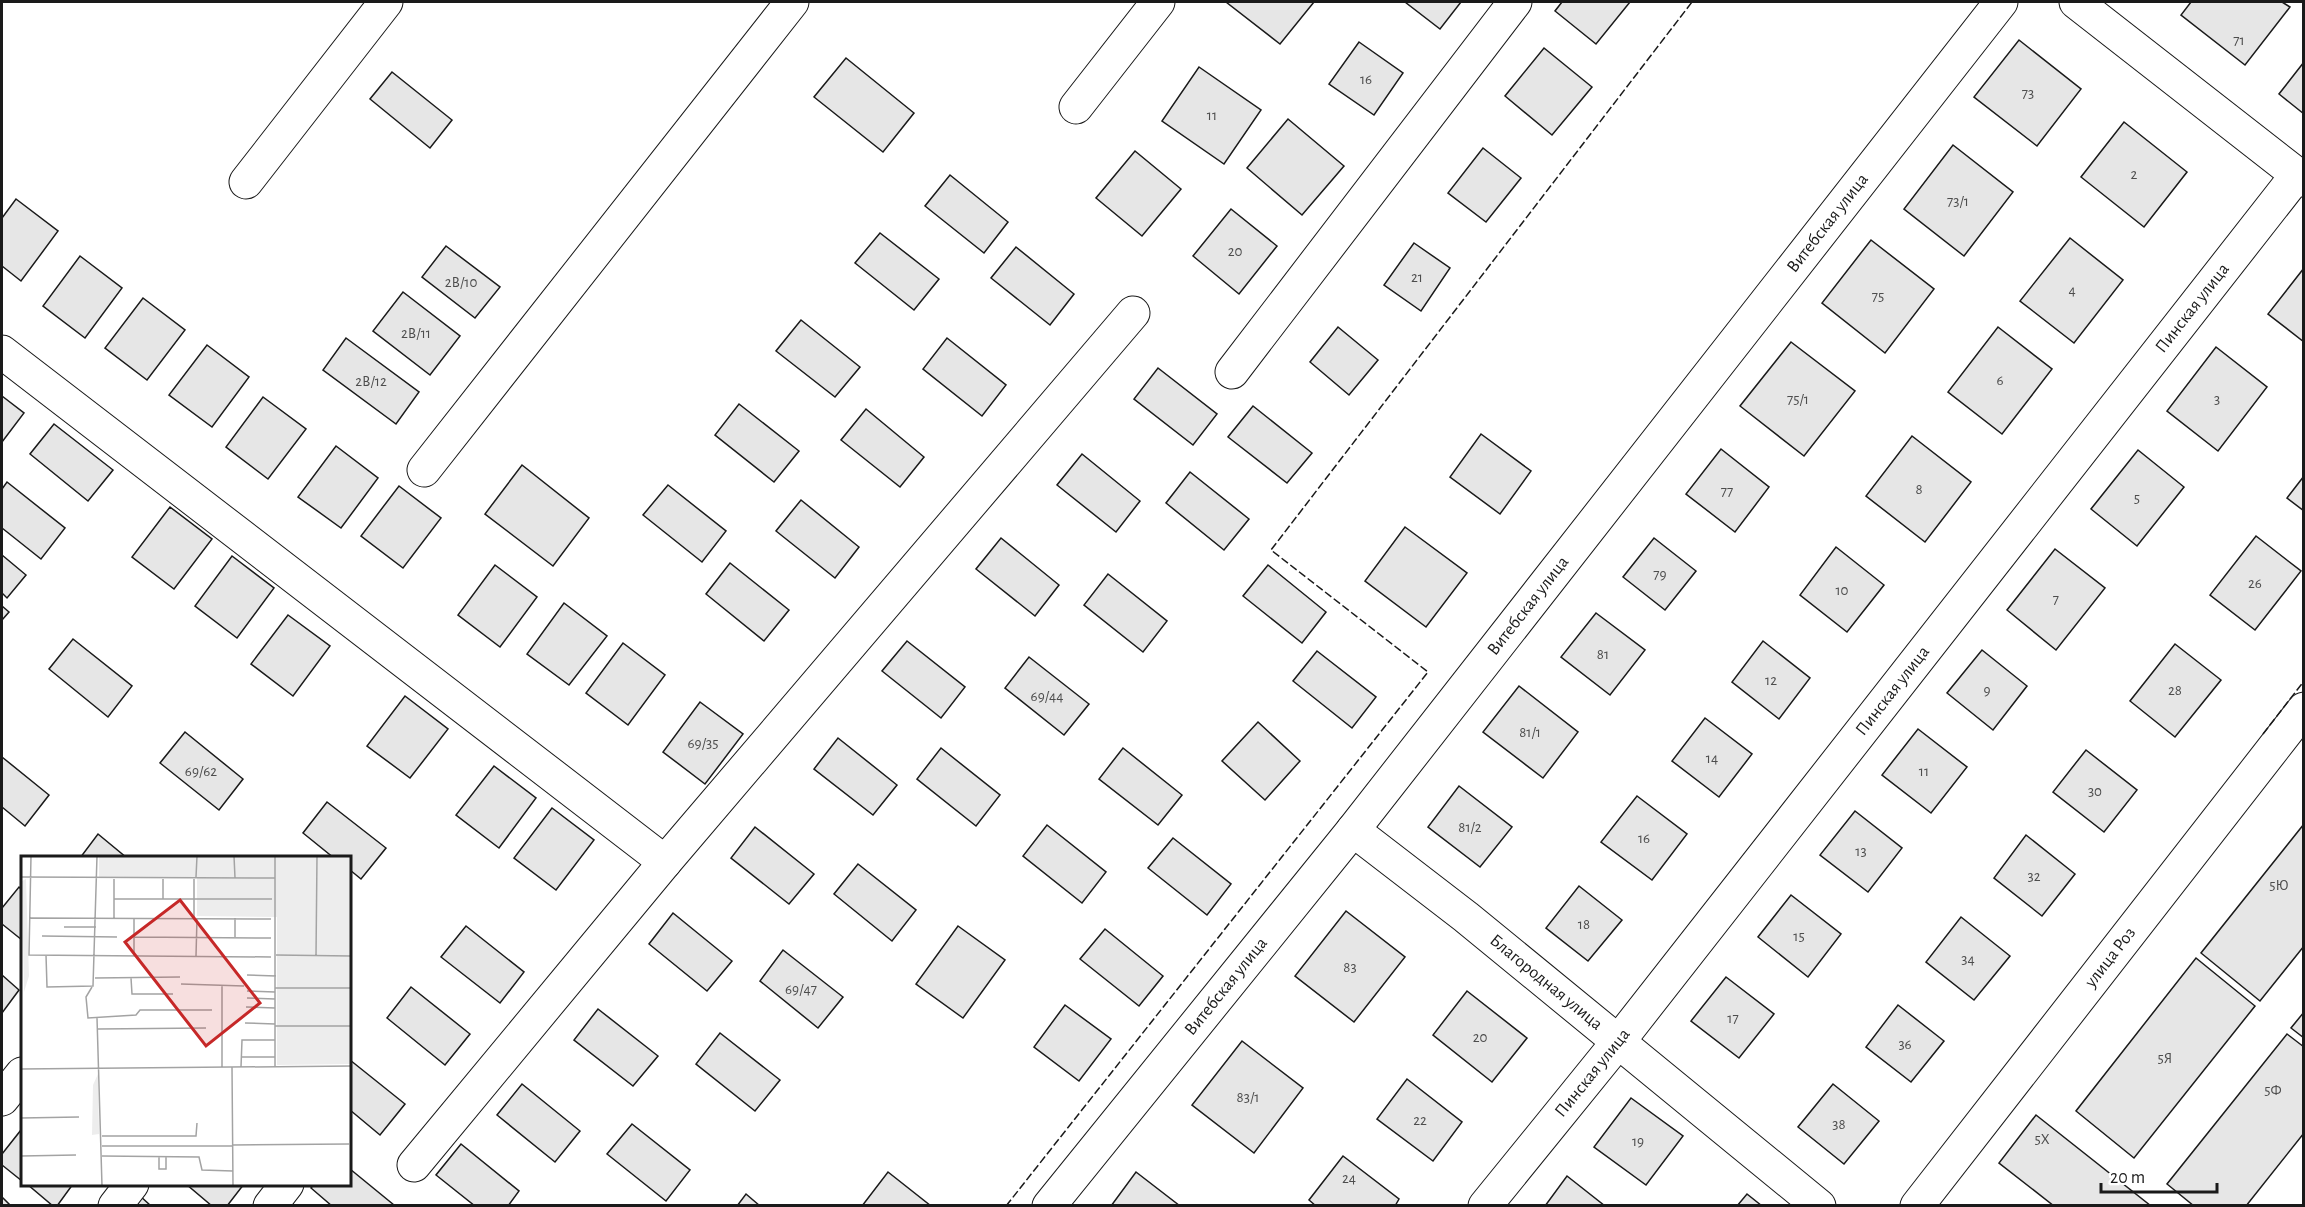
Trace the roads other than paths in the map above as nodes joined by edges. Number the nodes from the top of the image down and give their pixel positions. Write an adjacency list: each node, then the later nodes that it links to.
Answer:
1 (386, 2): 9 (street)
2 (792, 2): 13 (street)
3 (1158, 2): 7 (street)
4 (1515, 2): 12 (street)
5 (2001, 2): 15 (street, Витебская улица)
6 (2076, 2): 8 (street)
7 (1076, 107)
8 (2300, 178): 17 (street, Пинская улица)
9 (246, 182)
10 (1133, 313): 16 (street)
11 (2, 352): 16 (street)
12 (1232, 372)
13 (424, 470)
14 (2304, 709): 28 (street, улица Роз)
15 (1353, 830): 17 (street, Благородная улица); 25 (street, Витебская улица)
16 (665, 862): 20 (street)
17 (1618, 1042): 26 (street, Пинская улица); 27 (street, Благородная улица)
18 (21, 1075): 19 (street)
19 (2, 1099)
20 (414, 1165)
21 (131, 1186): 23 (street)
22 (286, 1186): 24 (street)
23 (115, 1206)
24 (270, 1206)
25 (1049, 1206)
26 (1485, 1206)
27 (1819, 1206)
28 (1917, 1206)

